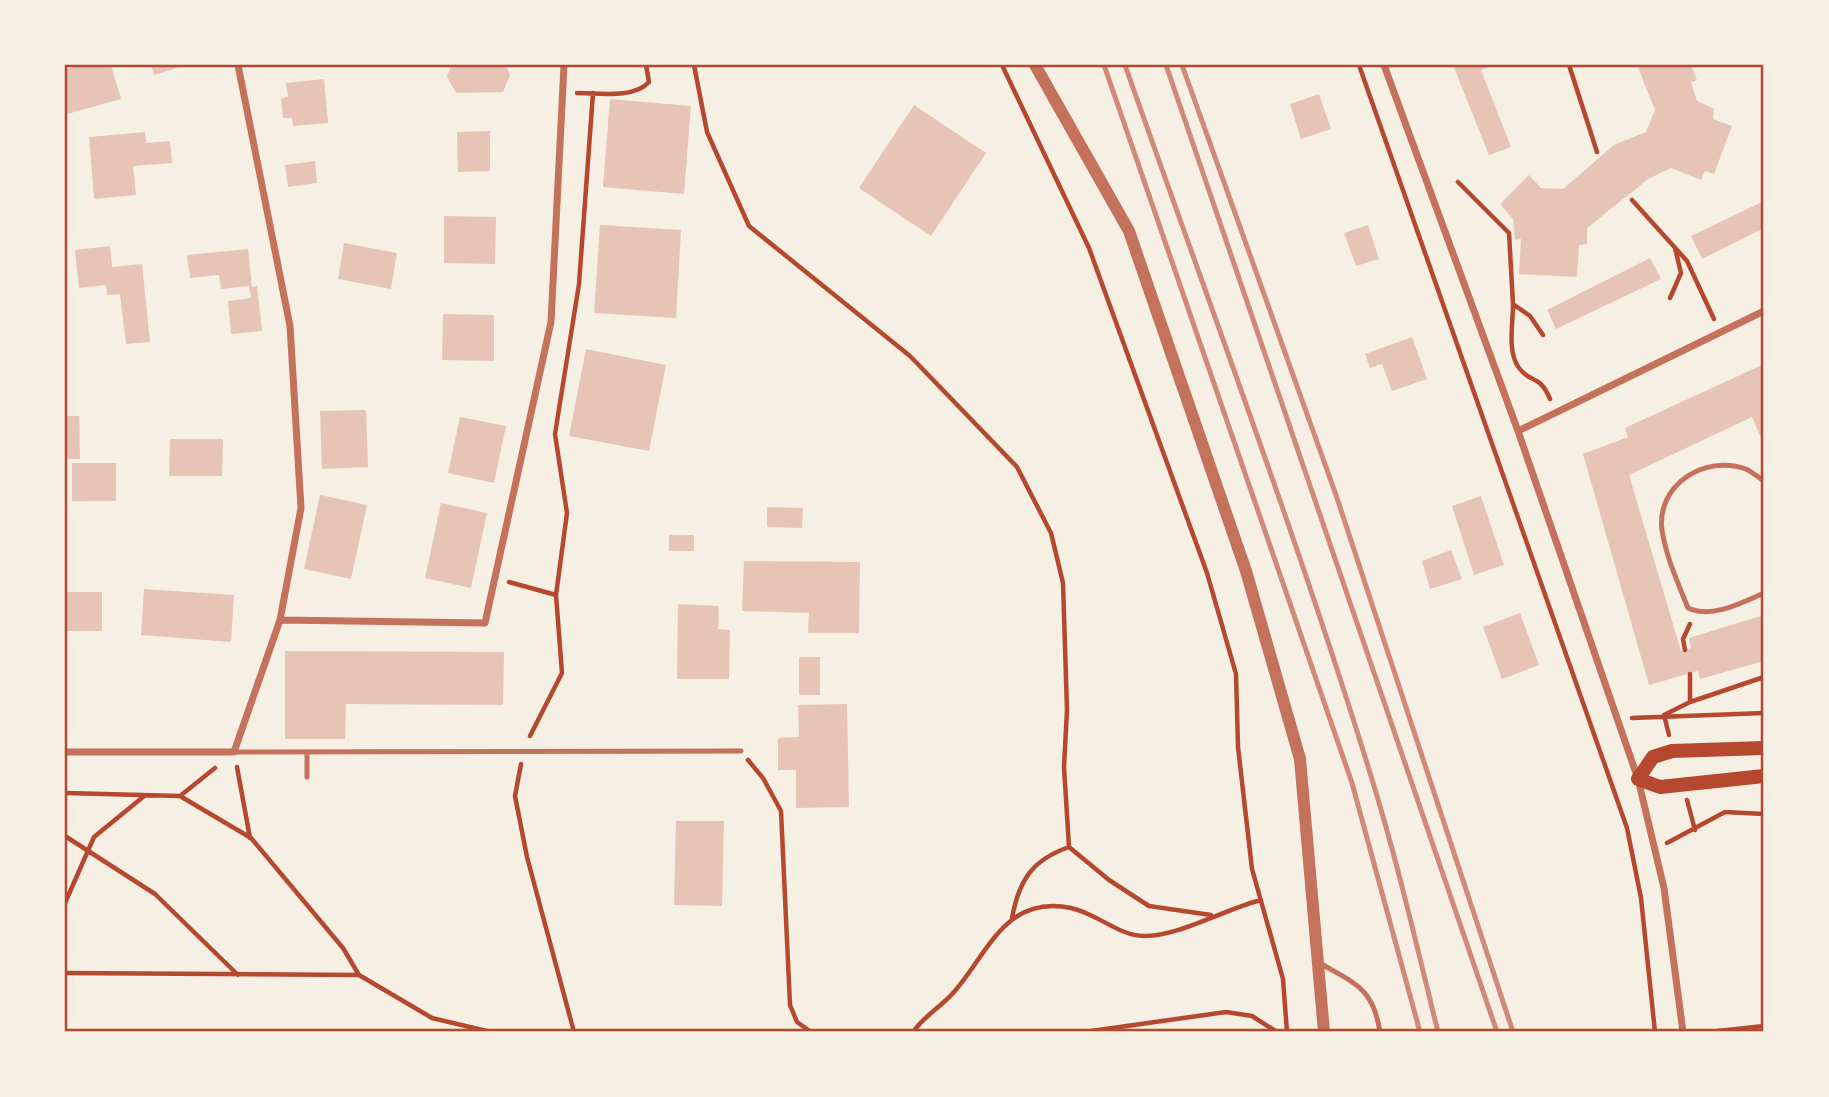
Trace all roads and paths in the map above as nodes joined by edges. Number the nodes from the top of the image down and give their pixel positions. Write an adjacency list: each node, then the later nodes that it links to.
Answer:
1 (238, 65): 27 (street)
2 (565, 65): 23 (street)
3 (646, 65): 21 (path)
4 (694, 65): 50 (path)
5 (1002, 65): 53 (path)
6 (1035, 65): 57 (street)
7 (1359, 65): 51 (path)
8 (1384, 65): 20 (street)
9 (1569, 65): 10 (path)
10 (1597, 152)
11 (1458, 182): 15 (path)
12 (1632, 200): 13 (path)
13 (1675, 247): 14 (path); 17 (path)
14 (1670, 298)
15 (1513, 304): 18 (path); 19 (path)
16 (1764, 311): 17 (street)
17 (1720, 332): 19 (street)
18 (1543, 335)
19 (1556, 412): 20 (street)
20 (1518, 430): 34 (street)
21 (555, 433)
22 (1764, 481): 26 (lane)
23 (494, 578): 25 (path); 27 (street)
24 (1764, 593): 26 (lane)
25 (556, 595)
26 (1696, 611): 28 (path)
27 (279, 620): 38 (street)
28 (1685, 650)
29 (1690, 674): 31 (path)
30 (1764, 677): 31 (path)
31 (1690, 702): 33 (path)
32 (1764, 713): 33 (path)
33 (1664, 715): 34 (path)
34 (1616, 722): 42 (street)
35 (1764, 748): 42 (main road)
36 (741, 751): 39 (lane); 63 (path)
37 (65, 752): 38 (street)
38 (234, 752): 39 (lane); 44 (path); 48 (path)
39 (307, 752): 41 (lane)
40 (1764, 776): 42 (main road)
41 (307, 777)
42 (1638, 779): 49 (street)
43 (65, 793): 45 (path)
44 (180, 796): 45 (path); 48 (path)
45 (143, 797): 52 (path)
46 (1764, 814): 49 (path)
47 (65, 836): 52 (path)
48 (251, 838): 59 (path)
49 (1655, 846): 51 (path); 71 (street)
50 (1069, 847): 55 (path); 56 (path)
51 (1632, 851): 70 (path)
52 (88, 854): 54 (path); 60 (path)
53 (1261, 900): 55 (path); 67 (path)
54 (65, 903)
55 (1213, 915): 56 (path)
56 (1012, 919): 64 (path)
57 (1318, 962): 68 (street); 69 (lane)
58 (65, 973): 60 (path)
59 (359, 975): 60 (path); 62 (path)
60 (239, 976)
61 (1764, 1026): 72 (path)
62 (491, 1032)
63 (811, 1032)
64 (913, 1032)
65 (1084, 1032): 66 (path)
66 (1277, 1032)
67 (1287, 1032)
68 (1324, 1032)
69 (1380, 1032)
70 (1655, 1032)
71 (1684, 1032)
72 (1709, 1032)

